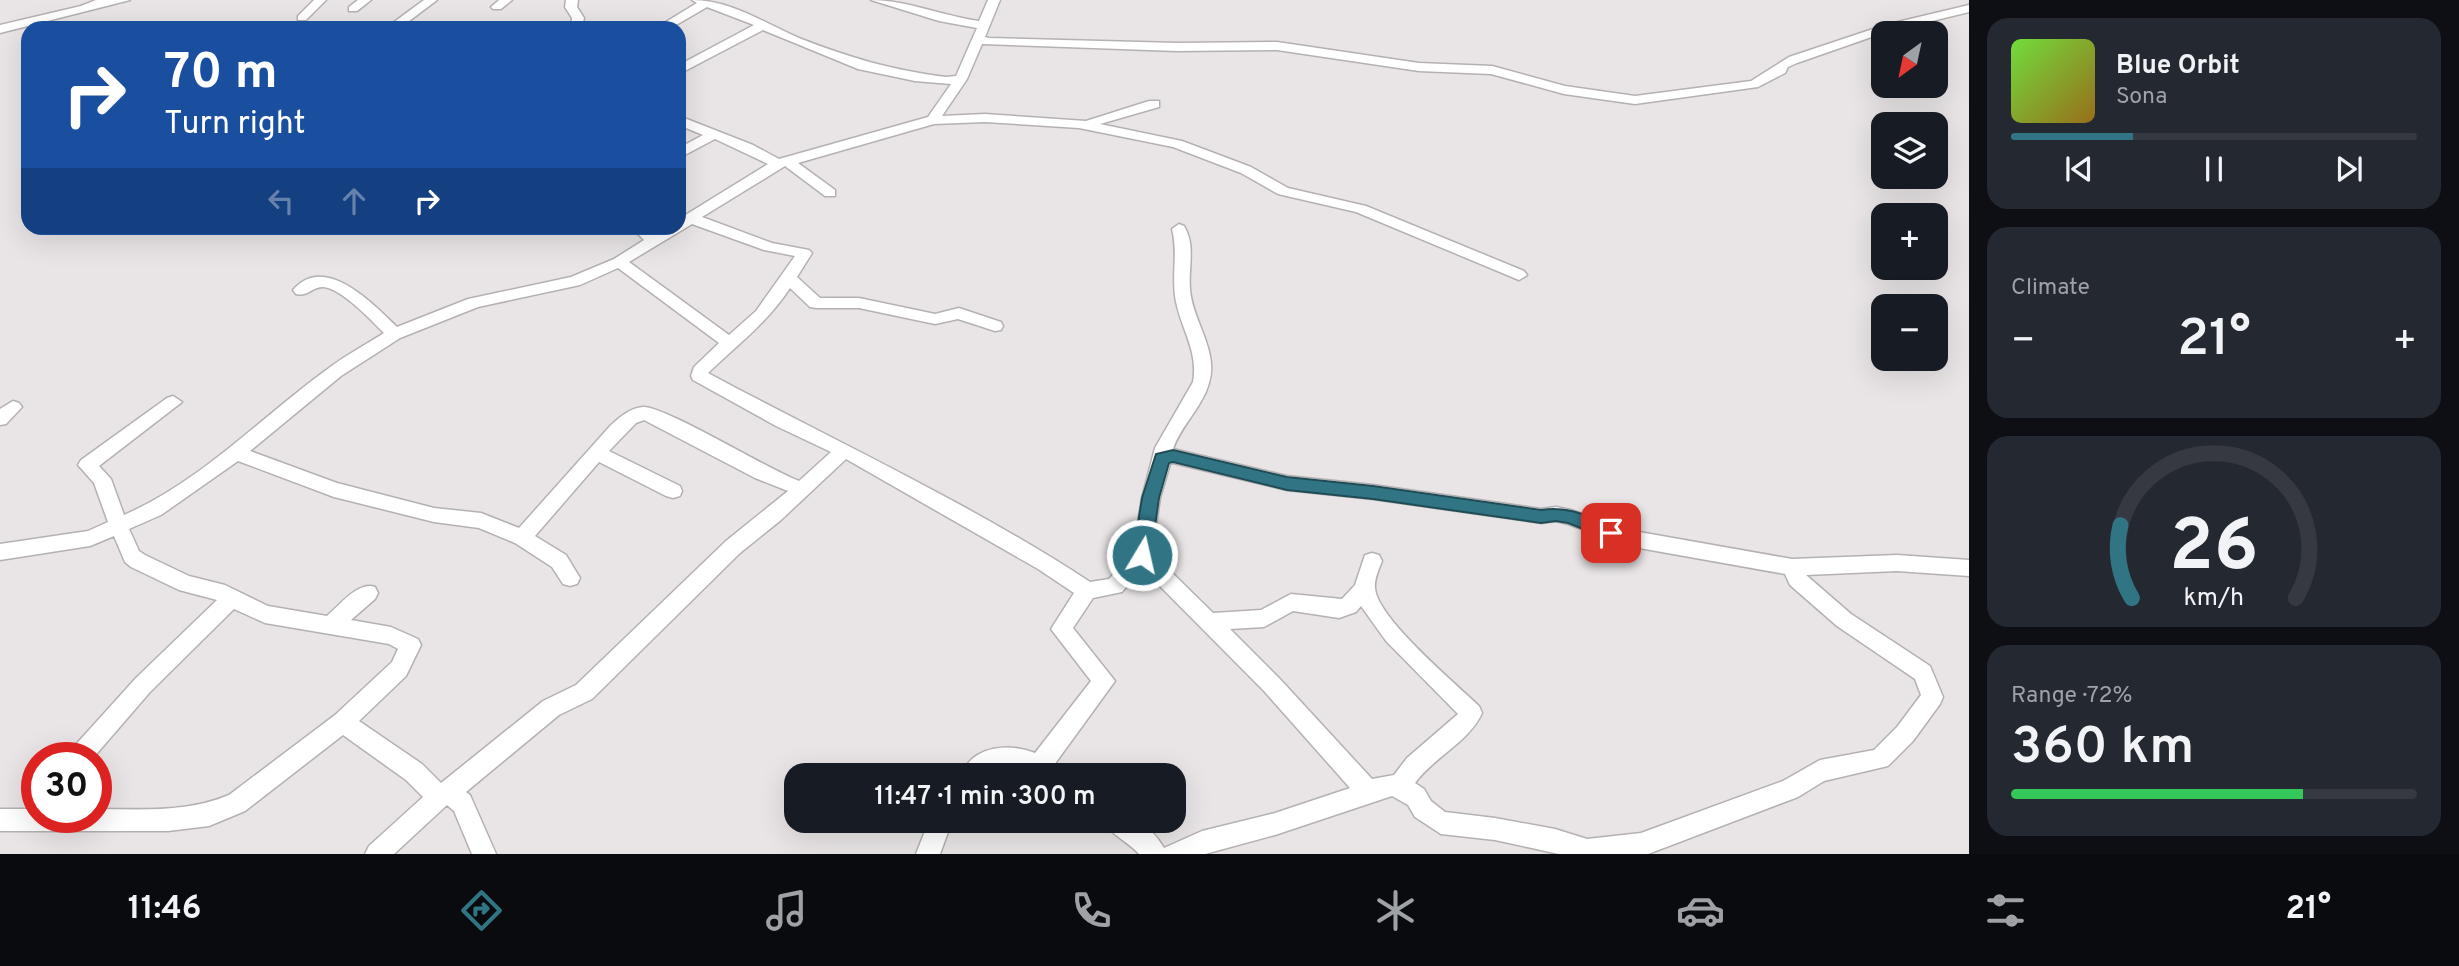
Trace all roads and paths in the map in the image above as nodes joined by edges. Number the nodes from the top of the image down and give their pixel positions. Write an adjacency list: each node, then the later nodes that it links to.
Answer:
1 (124, 0): 8 (street)
2 (320, 0): 12 (street)
3 (365, 0): 11 (street)
4 (431, 0): 14 (street)
5 (572, 0): 15 (street)
6 (877, 0): 20 (street)
7 (994, 0): 20 (street)
8 (103, 1): 13 (street)
9 (701, 2): 16 (street); 18 (street)
10 (1969, 8): 20 (street)
11 (353, 9)
12 (302, 18)
13 (34, 21)
14 (402, 21)
15 (578, 21)
16 (672, 21)
17 (21, 24): 19 (street)
18 (763, 25): 21 (street); 22 (street)
19 (0, 29)
20 (981, 39): 22 (street)
21 (686, 66)
22 (954, 83): 24 (street)
23 (1154, 104): 26 (street)
24 (933, 120): 26 (street); 29 (street)
25 (686, 123): 27 (street)
26 (1088, 125): 38 (street)
27 (714, 134): 28 (street); 29 (street)
28 (686, 150)
29 (783, 162): 30 (street); 31 (street)
30 (830, 193)
31 (686, 221)
32 (686, 225): 39 (street)
33 (1179, 229): 48 (street)
34 (647, 235): 36 (street)
35 (664, 235): 36 (street)
36 (654, 241): 37 (street)
37 (620, 262): 42 (street); 43 (street)
38 (1519, 275)
39 (789, 278): 41 (street); 43 (street)
40 (301, 290): 42 (street)
41 (995, 326)
42 (394, 334): 46 (street)
43 (728, 343): 45 (street)
44 (173, 402): 51 (street)
45 (844, 450): 49 (street); 60 (street)
46 (236, 453): 51 (street); 52 (street)
47 (597, 453): 49 (street); 50 (street); 52 (street)
48 (1162, 459): 54 (street); 56 (street)
49 (802, 489): 72 (street)
50 (673, 491)
51 (119, 527): 53 (street); 62 (street)
52 (522, 538): 58 (street)
53 (0, 552)
54 (1142, 555): 60 (street); 63 (street)
55 (1372, 561): 59 (street)
56 (1792, 567): 57 (street); 70 (street)
57 (1969, 568)
58 (570, 578)
59 (1365, 588): 63 (street); 70 (street)
60 (1087, 591): 69 (street)
61 (368, 593): 64 (street)
62 (232, 598): 64 (street); 66 (street)
63 (1211, 622): 71 (street)
64 (331, 625): 65 (street)
65 (343, 722): 72 (street); 74 (street)
66 (92, 742)
67 (989, 763): 68 (street)
68 (1030, 763)
69 (1049, 763)
70 (1399, 787): 71 (street)
71 (1366, 791): 78 (street)
72 (443, 795): 79 (street); 80 (street)
73 (21, 818): 75 (street)
74 (112, 819)
75 (0, 820)
76 (936, 833): 81 (street)
77 (1134, 833): 82 (street)
78 (1180, 852)
79 (377, 854)
80 (484, 854)
81 (928, 854)
82 (1154, 854)

